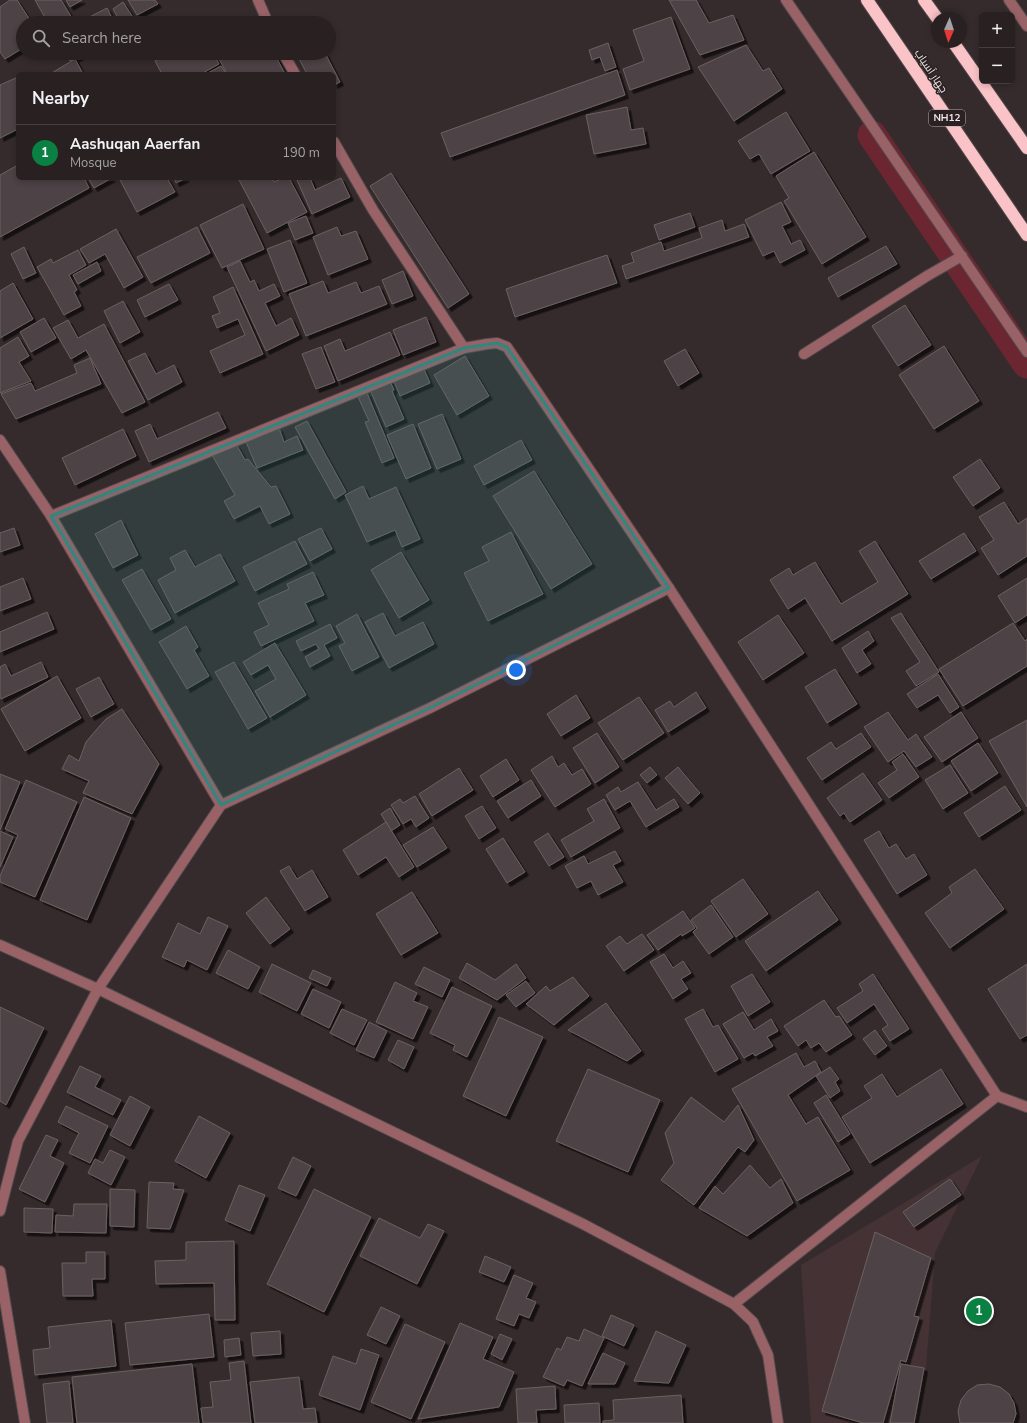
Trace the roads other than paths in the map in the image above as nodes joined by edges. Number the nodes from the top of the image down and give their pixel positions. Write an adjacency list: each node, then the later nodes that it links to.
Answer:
1 (258, 0): 7 (street)
2 (786, 0): 15 (street)
3 (867, 0): 14 (highway, چهار آسیاب / NH12)
4 (924, 0): 6 (highway)
5 (1009, 0): 8 (street)
6 (933, 12)
7 (265, 16)
8 (1027, 26)
9 (957, 48): 13 (highway)
10 (286, 60): 11 (street)
11 (294, 72)
12 (336, 145): 16 (street)
13 (1027, 148)
14 (1027, 235)
15 (962, 256): 17 (street); 18 (street)
16 (464, 348): 20 (street); 21 (street)
17 (1027, 352)
18 (804, 354)
19 (0, 440): 20 (street)
20 (51, 516): 22 (street)
21 (669, 588): 22 (street); 25 (street)
22 (221, 805): 24 (street)
23 (0, 945): 24 (street)
24 (98, 989): 27 (street); 29 (street)
25 (997, 1096): 26 (street); 29 (street)
26 (1027, 1107)
27 (0, 1211)
28 (0, 1271): 30 (street)
29 (734, 1304): 31 (street)
30 (24, 1423)
31 (778, 1423)

